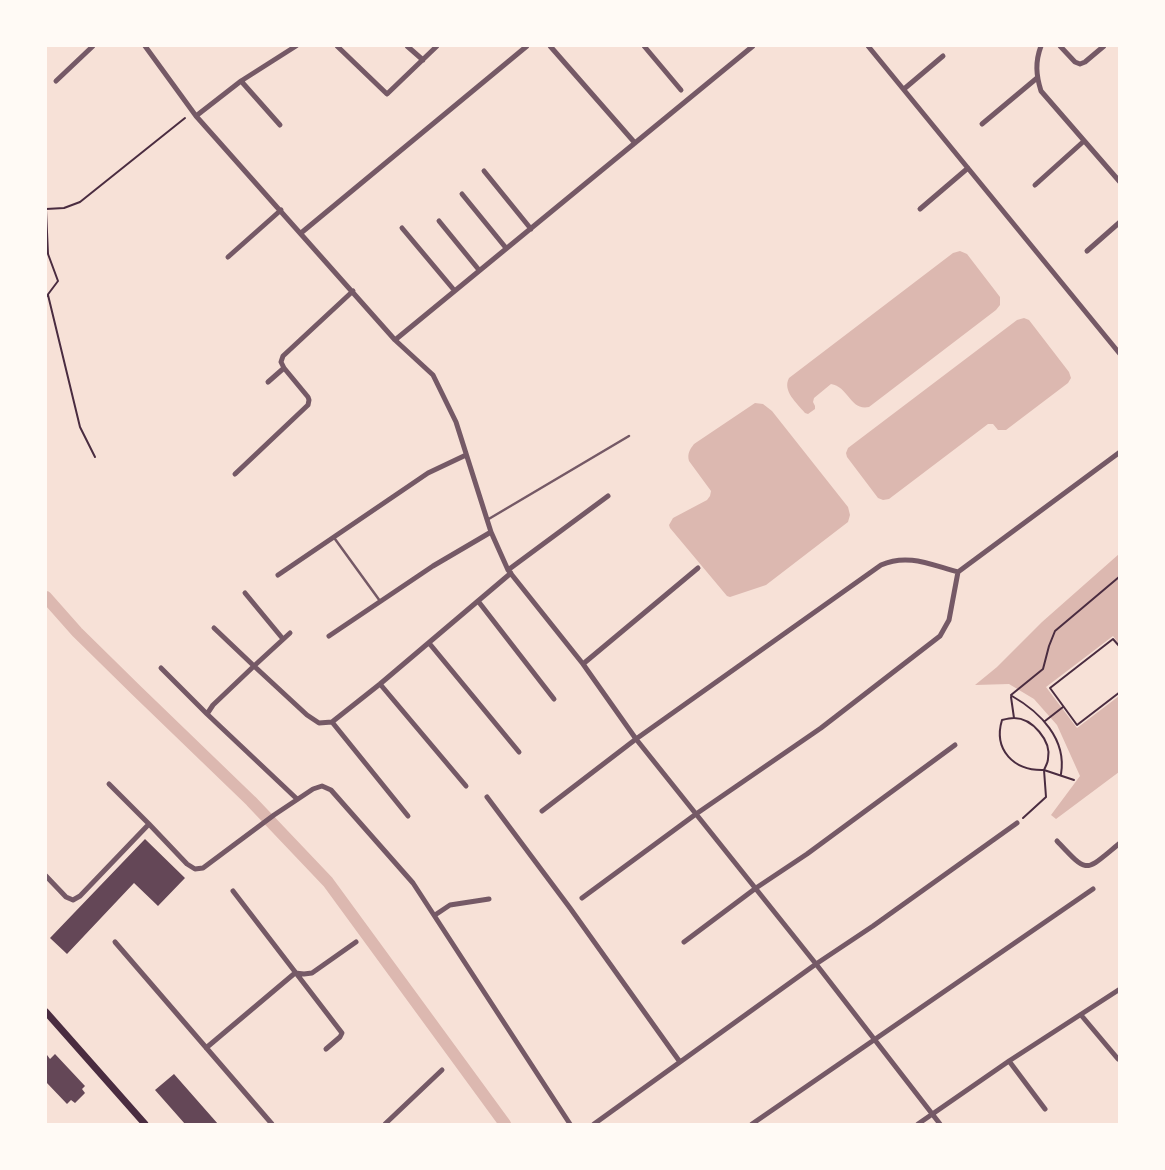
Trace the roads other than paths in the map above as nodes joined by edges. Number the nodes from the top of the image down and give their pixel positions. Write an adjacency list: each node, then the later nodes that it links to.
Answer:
1 (93, 46): 21 (street)
2 (145, 46): 24 (street)
3 (296, 46): 20 (street)
4 (337, 46): 18 (street)
5 (407, 46): 18 (street)
6 (437, 46): 18 (street)
7 (527, 46): 40 (street)
8 (550, 46): 28 (street)
9 (644, 46): 23 (street)
10 (739, 46): 16 (street)
11 (753, 46): 16 (street)
12 (868, 46): 22 (street)
13 (1041, 46): 19 (street)
14 (1060, 46): 15 (street)
15 (1104, 46)
16 (745, 52): 28 (street)
17 (943, 56): 22 (street)
18 (422, 60)
19 (1037, 78): 25 (street); 27 (street)
20 (241, 80): 24 (street); 26 (street)
21 (56, 81)
22 (904, 89): 29 (street)
23 (681, 90)
24 (194, 114): 35 (street)
25 (982, 124)
26 (280, 125)
27 (1084, 142): 31 (street); 32 (street)
28 (635, 143): 39 (street)
29 (968, 168): 34 (street); 48 (street)
30 (484, 171): 39 (street)
31 (1119, 182)
32 (1035, 185)
33 (462, 194): 41 (street)
34 (920, 209)
35 (281, 210): 40 (street); 43 (street)
36 (439, 221): 44 (street)
37 (1119, 222): 42 (street)
38 (402, 228): 45 (street)
39 (530, 229): 41 (street)
40 (301, 233): 46 (street)
41 (506, 248): 44 (street)
42 (1087, 250)
43 (228, 257)
44 (479, 270): 45 (street)
45 (454, 290): 47 (street)
46 (353, 291): 47 (street); 49 (street)
47 (396, 340): 53 (street)
48 (1119, 354)
49 (284, 368): 50 (street); 54 (street)
50 (268, 382)
51 (629, 436): 56 (lane)
52 (1119, 452): 61 (street)
53 (466, 455): 56 (street); 58 (street)
54 (235, 474)
55 (608, 496): 60 (street)
56 (487, 520): 57 (street)
57 (491, 532): 60 (street); 64 (street)
58 (334, 537): 62 (street); 64 (lane)
59 (698, 568): 71 (street)
60 (509, 572): 65 (street); 71 (street)
61 (958, 572): 78 (street); 86 (street)
62 (278, 575)
63 (245, 593): 69 (street)
64 (380, 601): 68 (street)
65 (478, 601): 70 (street); 75 (street)
66 (214, 628): 72 (street)
67 (290, 633): 69 (street)
68 (329, 636)
69 (283, 639): 72 (street)
70 (429, 643): 74 (street); 80 (street)
71 (583, 664): 78 (street)
72 (254, 666): 76 (street); 77 (street)
73 (161, 668): 76 (street)
74 (380, 684): 77 (street); 82 (street)
75 (554, 699)
76 (207, 714): 84 (street)
77 (332, 722): 87 (street)
78 (636, 738): 85 (street); 86 (street)
79 (956, 745): 93 (street)
80 (519, 752)
81 (109, 784): 89 (street)
82 (466, 786)
83 (487, 797): 112 (street)
84 (298, 799): 89 (street); 98 (street)
85 (542, 811)
86 (696, 814): 93 (street); 96 (street)
87 (408, 816)
88 (1017, 823): 102 (street)
89 (149, 824): 92 (street)
90 (1057, 841): 91 (street)
91 (1119, 843)
92 (46, 876)
93 (755, 888): 101 (street); 102 (street)
94 (1093, 889): 107 (street)
95 (233, 891): 103 (street)
96 (582, 898)
97 (489, 899): 98 (street)
98 (435, 915): 119 (street)
99 (115, 942): 108 (street)
100 (356, 942): 103 (street)
101 (684, 942)
102 (816, 964): 107 (street); 112 (street)
103 (296, 972): 108 (street); 109 (street)
104 (1119, 989): 106 (street)
105 (46, 1012): 116 (main road)
106 (1081, 1015): 110 (street); 111 (street)
107 (876, 1040): 115 (street); 121 (street)
108 (206, 1048): 117 (street)
109 (326, 1049)
110 (1118, 1059)
111 (1009, 1061): 114 (street); 115 (street)
112 (680, 1062): 120 (street)
113 (442, 1070): 118 (street)
114 (1045, 1109)
115 (932, 1114): 122 (street); 123 (street)
116 (145, 1125)
117 (272, 1125)
118 (385, 1125)
119 (570, 1125)
120 (593, 1125)
121 (752, 1125)
122 (918, 1125)
123 (940, 1125)

